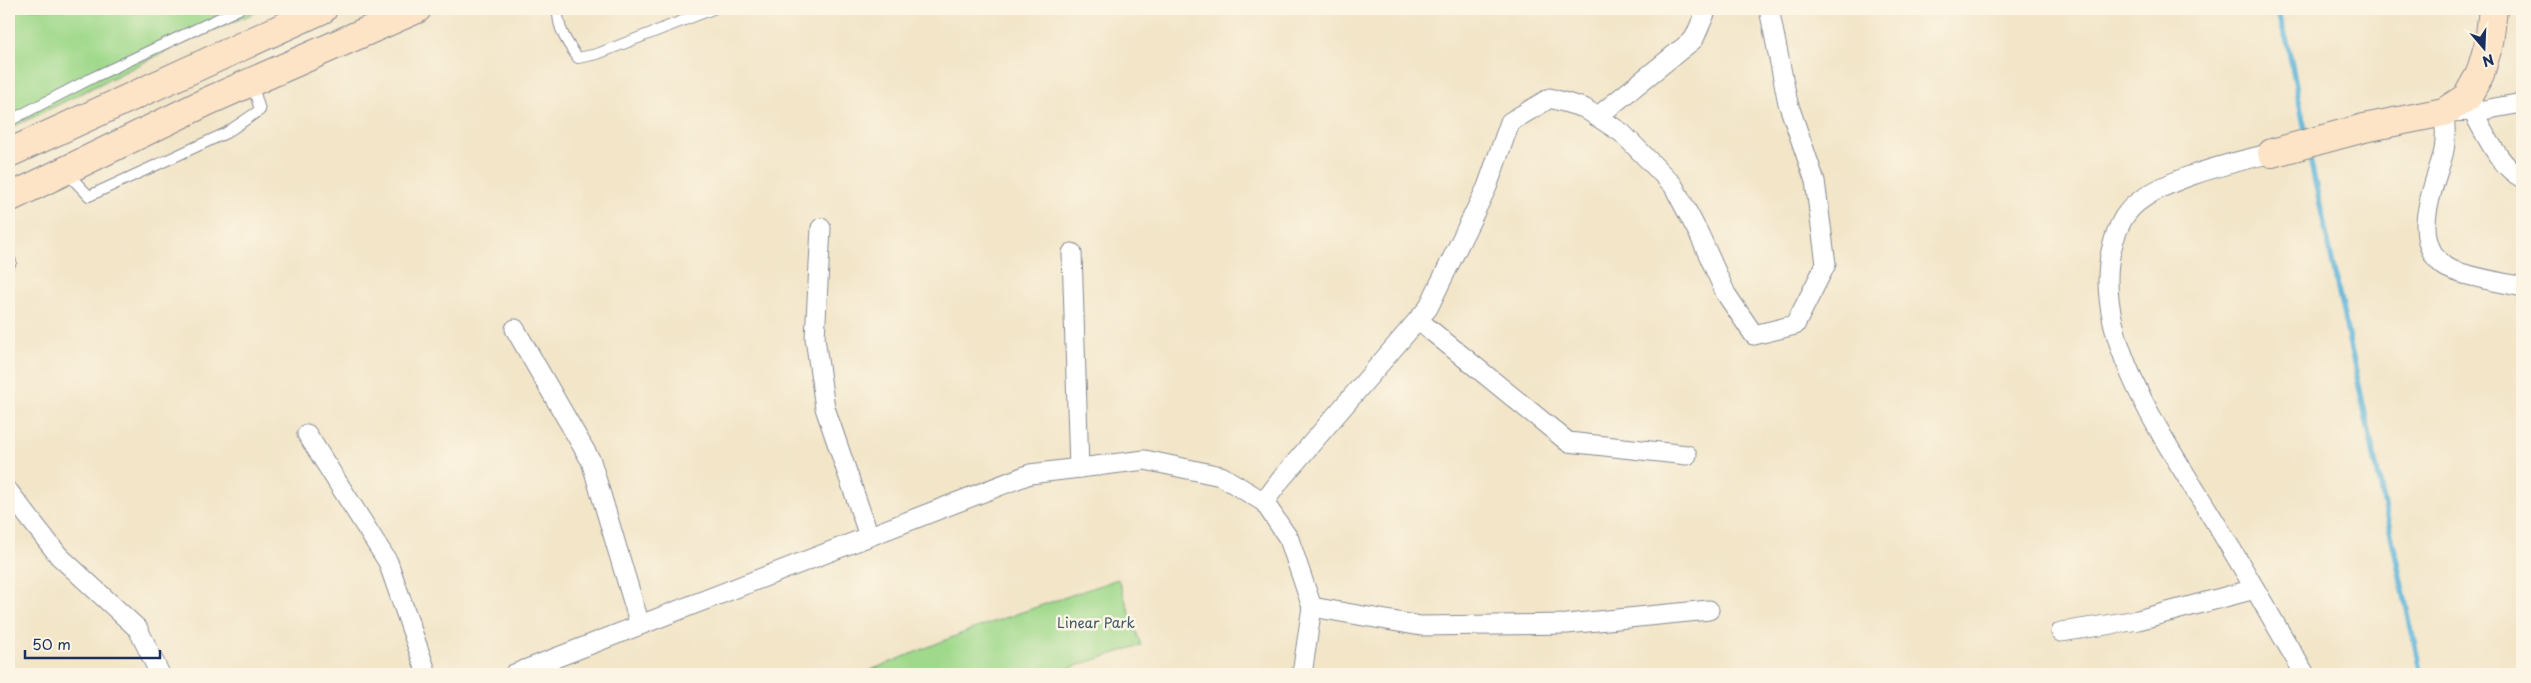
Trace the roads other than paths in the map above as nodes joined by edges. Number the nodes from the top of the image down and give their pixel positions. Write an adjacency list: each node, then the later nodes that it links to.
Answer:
1 (239, 9): 14 (lane)
2 (323, 9): 15 (street)
3 (417, 9): 9 (street)
4 (558, 9): 5 (lane)
5 (713, 9)
6 (1708, 9): 13 (street)
7 (1769, 9): 13 (street)
8 (2493, 9): 11 (street)
9 (252, 82): 17 (street); 17 (lane)
10 (2522, 103): 12 (street)
11 (2444, 112): 12 (street); 16 (street); 24 (street)
12 (2472, 112): 18 (street)
13 (1597, 116): 25 (street)
14 (9, 121)
15 (9, 153)
16 (2272, 153): 33 (street)
17 (65, 171): 19 (street)
18 (2522, 178)
19 (9, 198)
20 (821, 228): 32 (street)
21 (1072, 253): 29 (street)
22 (9, 257): 23 (lane)
23 (9, 265)
24 (2522, 287)
25 (1418, 320): 28 (street); 31 (street)
26 (515, 329): 36 (street)
27 (307, 434): 39 (street)
28 (1687, 455)
29 (1079, 468): 31 (street); 32 (street)
30 (9, 492): 38 (street)
31 (1264, 502): 34 (street)
32 (870, 536): 36 (street)
33 (2255, 589): 37 (street); 42 (street)
34 (1312, 606): 35 (street); 41 (street)
35 (1709, 610)
36 (640, 624): 40 (street)
37 (2060, 632)
38 (160, 674)
39 (427, 674)
40 (514, 674)
41 (1302, 674)
42 (2305, 674)

